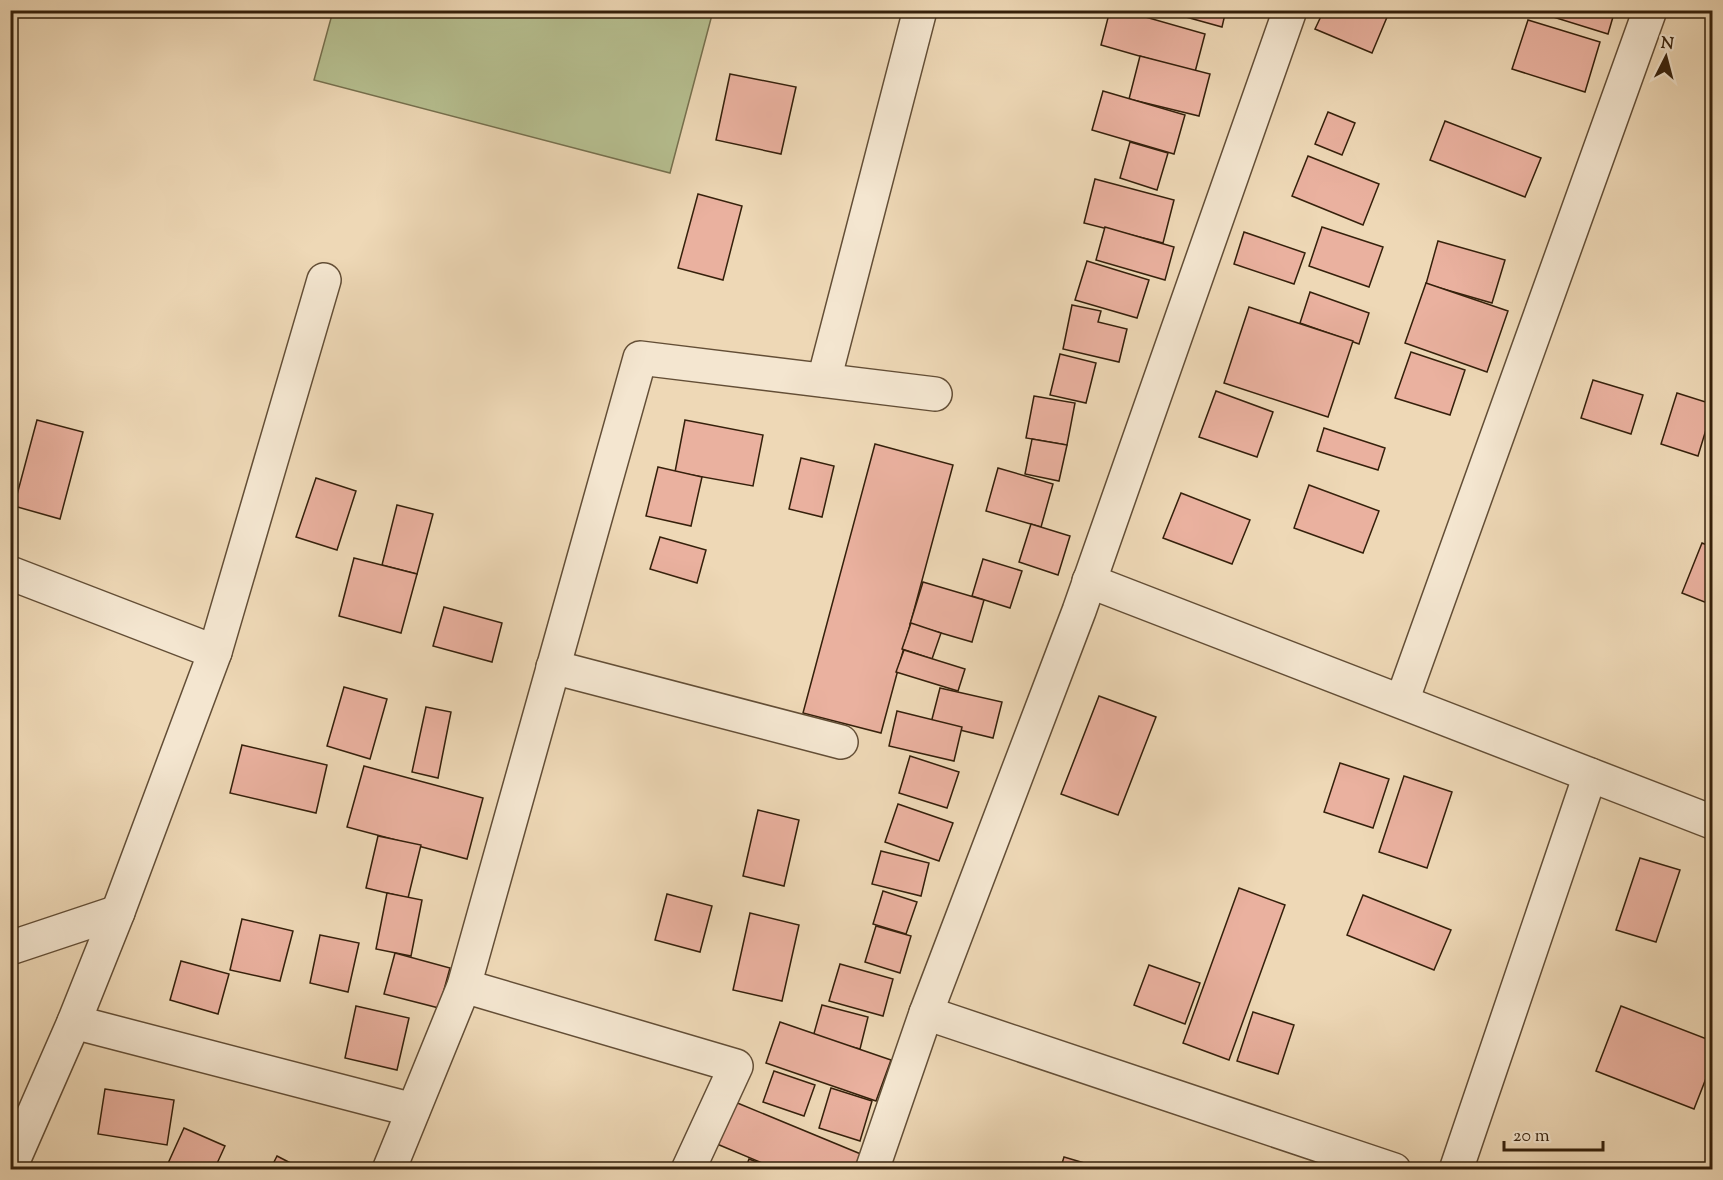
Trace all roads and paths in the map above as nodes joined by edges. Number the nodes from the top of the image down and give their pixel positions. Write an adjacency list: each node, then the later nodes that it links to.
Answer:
1 (920, 10): 5 (street)
2 (1290, 10): 8 (street)
3 (1650, 10): 11 (street)
4 (324, 280): 9 (street)
5 (824, 380): 6 (street); 10 (street)
6 (935, 394)
7 (10, 573): 9 (street)
8 (1089, 581): 11 (street); 18 (street)
9 (215, 652): 15 (street)
10 (553, 667): 12 (street); 17 (street)
11 (1402, 701): 13 (street)
12 (841, 742)
13 (1590, 775): 14 (street); 26 (street)
14 (1713, 822)
15 (118, 912): 16 (street); 19 (street)
16 (10, 948)
17 (464, 986): 20 (street); 23 (street)
18 (926, 1013): 24 (street); 25 (street)
19 (74, 1022): 20 (street); 21 (street)
20 (413, 1110): 22 (street)
21 (10, 1168)
22 (389, 1170)
23 (688, 1170)
24 (872, 1170)
25 (1394, 1170)
26 (1456, 1170)

